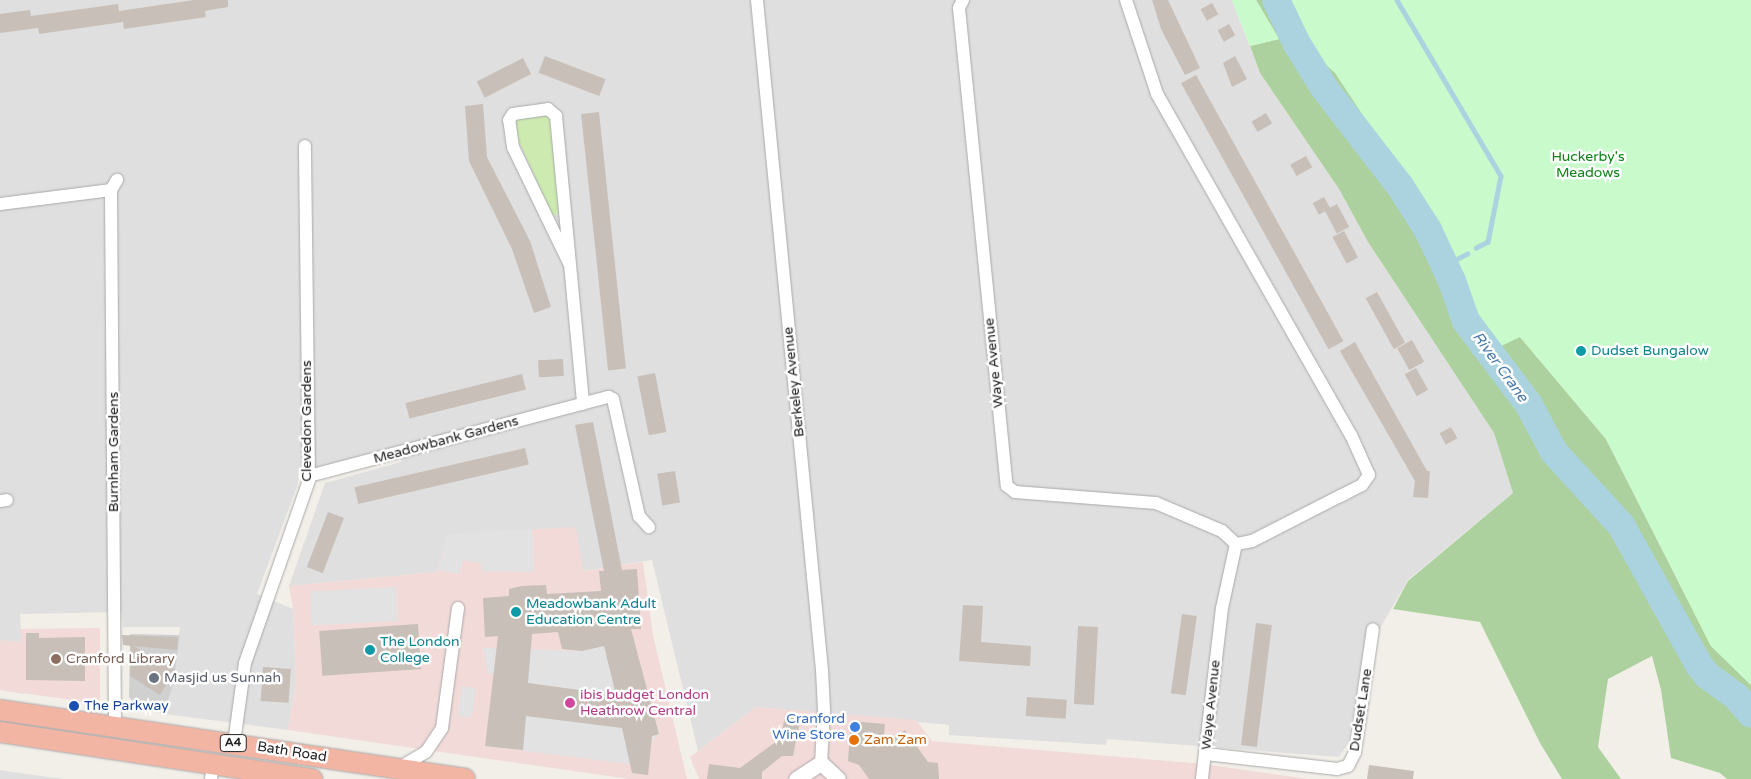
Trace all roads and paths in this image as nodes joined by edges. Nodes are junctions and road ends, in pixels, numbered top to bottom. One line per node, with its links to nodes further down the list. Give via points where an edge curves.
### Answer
1 (757, 0): 19 (street, Berkeley Avenue, via 822,670)
2 (963, 0): 10 (street, Waye Avenue, via 959,8 1007,486 1015,492 1156,503 1222,531)
3 (1126, 0): 10 (street, via 1157,94 1367,466 1369,476 1362,485 1252,540)
4 (305, 146): 8 (street, Clevedon Gardens)
5 (0, 204): 14 (street, Burnham Gardens, via 114,185)
6 (569, 263): 6 (street, via 556,116 548,109 513,114 509,120 513,147); 7 (street)
7 (583, 404): 8 (street, Meadowbank Gardens); 9 (street, Meadowbank Gardens, via 609,397 613,399 639,516)
8 (308, 476): 17 (street, Clevedon Gardens, via 245,663)
9 (649, 527)
10 (1236, 544): 18 (street, Waye Avenue, via 1222,608)
11 (458, 608): 16 (street, via 445,717)
12 (1373, 629): 18 (street, Dudset Lane, via 1355,752 1348,766 1337,769)
13 (0, 710): 14 (highway, Bath Road / A4)
14 (115, 727): 17 (highway, Bath Road / A4)
15 (0, 732): 21 (highway, Bath Road / A4)
16 (435, 740): 20 (street, via 418,759); 22 (street)
17 (234, 744): 20 (highway, Bath Road / A4)
18 (1206, 754): 27 (street, Waye Avenue)
19 (821, 763): 25 (street); 26 (street)
20 (396, 768): 22 (highway, Bath Road / A4)
21 (212, 771): 23 (highway, Bath Road / A4)
22 (431, 774): 24 (highway, Bath Road / A4)
23 (312, 779)
24 (466, 779)
25 (796, 779)
26 (838, 779)
27 (1202, 779)

